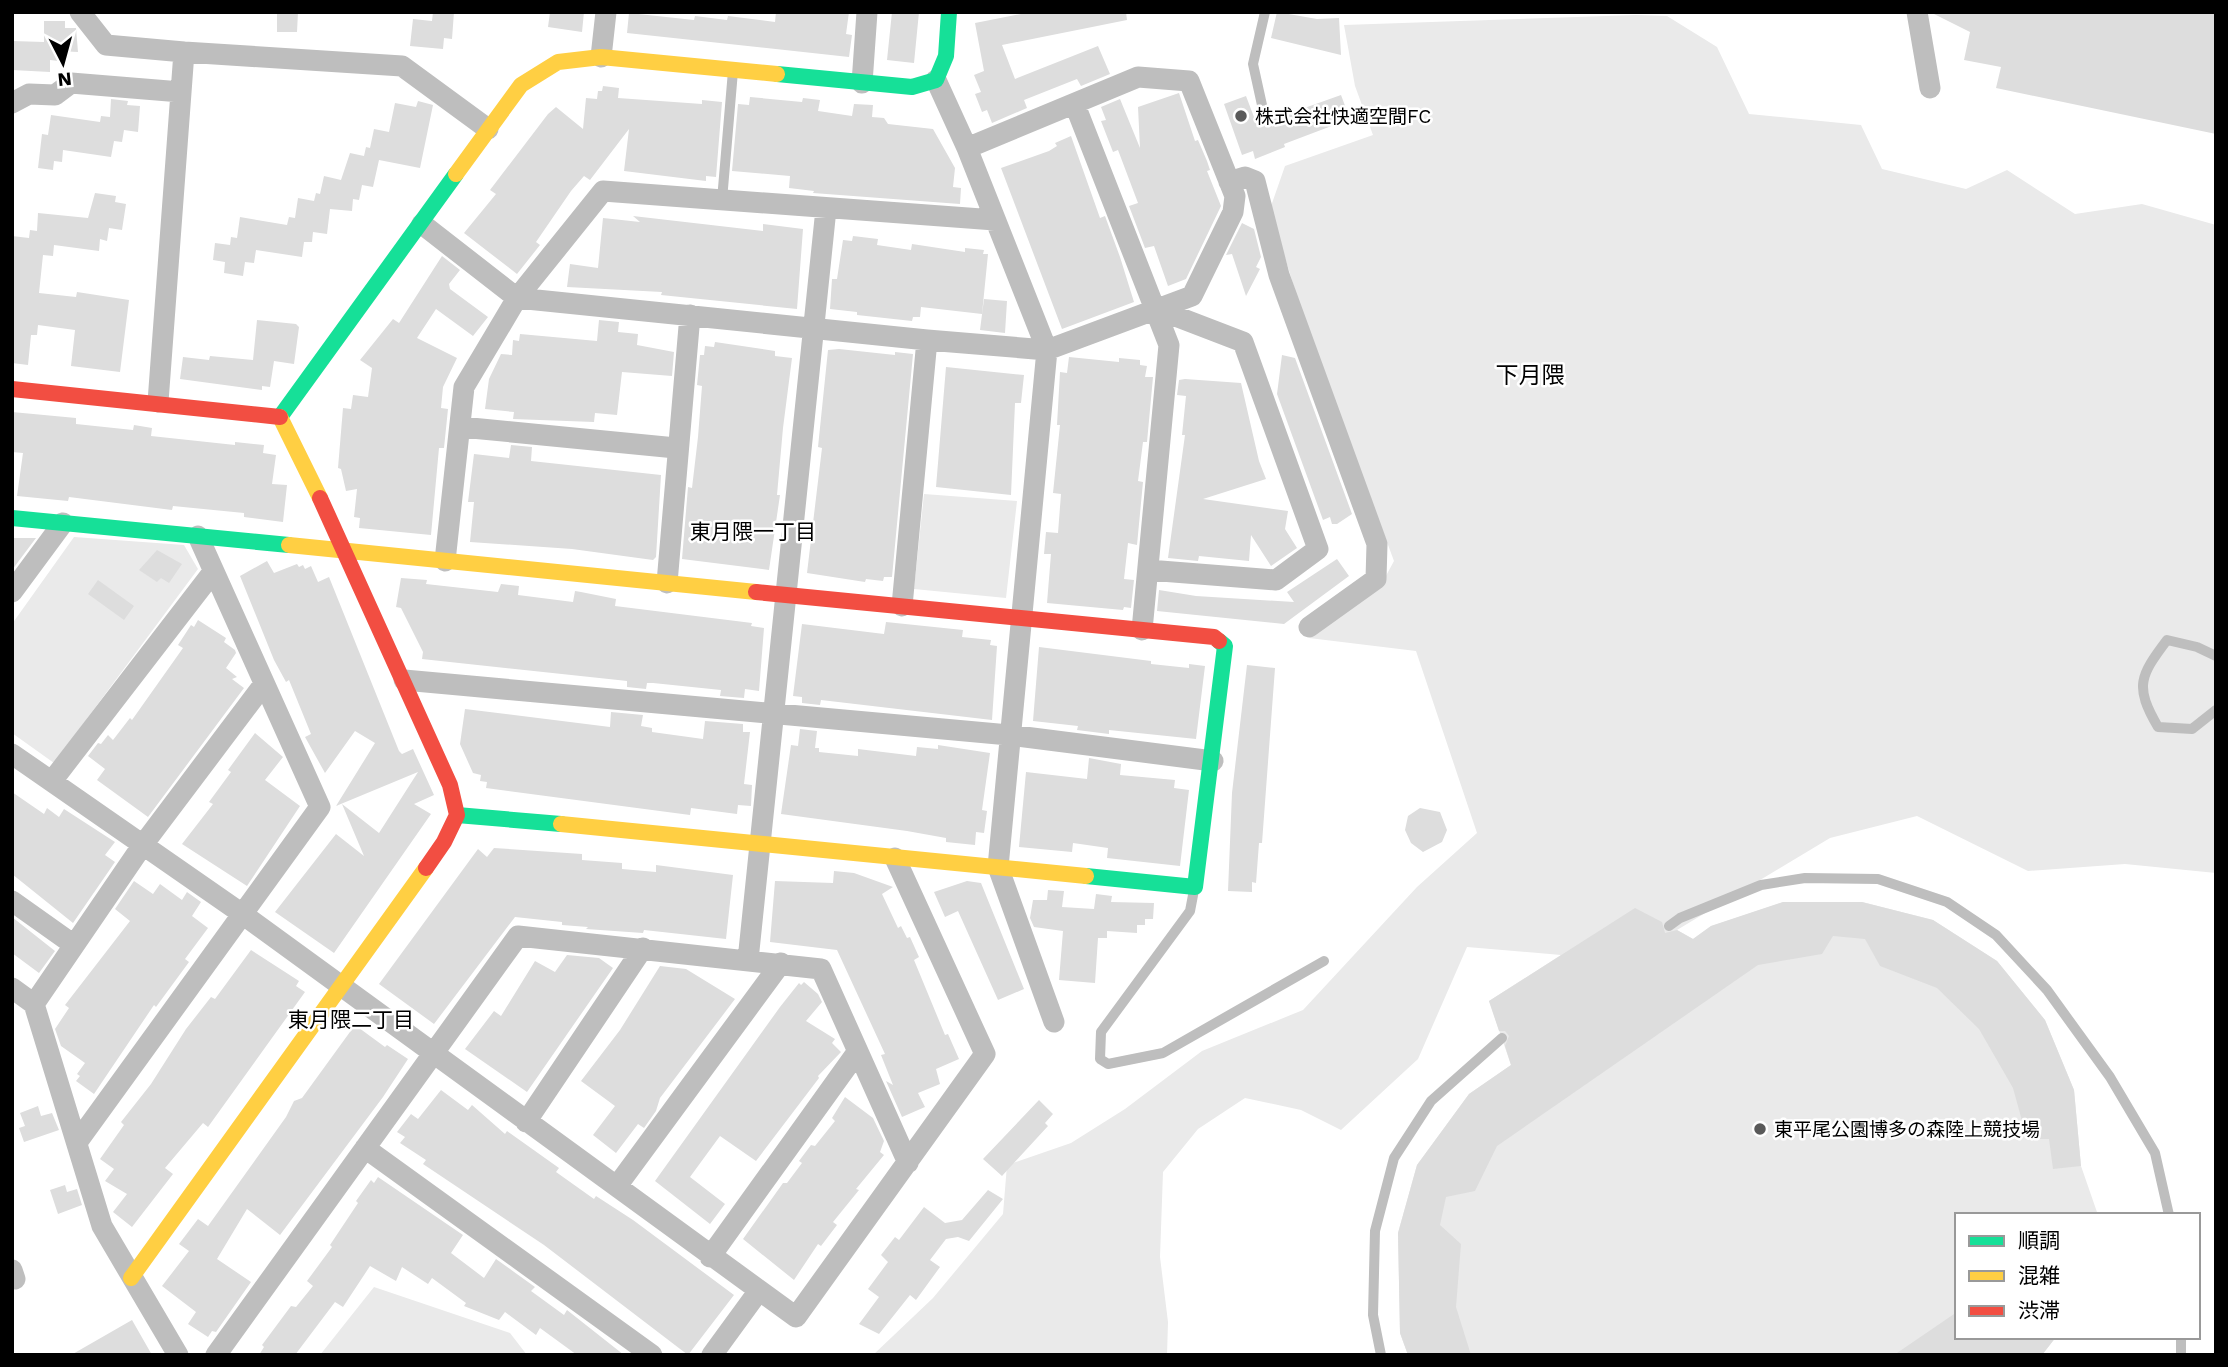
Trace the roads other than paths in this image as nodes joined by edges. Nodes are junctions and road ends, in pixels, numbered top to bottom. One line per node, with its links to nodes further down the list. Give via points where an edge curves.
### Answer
1 (80, 12): 7 (street, via 106,45)
2 (606, 12): 8 (street)
3 (867, 12): 11 (street)
4 (949, 12): 10 (street, via 946,56)
5 (1265, 12): 16 (lane, via 1253,64)
6 (1917, 12): 12 (street)
7 (184, 51): 13 (street); 17 (street, via 402,66)
8 (601, 57): 9 (street); 17 (street, via 550,63 521,85)
9 (733, 71): 11 (street); 20 (lane)
10 (936, 80): 11 (street, via 912,87); 18 (street)
11 (862, 83)
12 (1930, 88)
13 (181, 92): 14 (street, via 71,83 55,94 29,94); 31 (street)
14 (12, 103)
15 (1075, 104): 18 (street); 19 (street, via 1138,77 1189,81); 25 (street)
16 (1262, 105)
17 (488, 129): 23 (street)
18 (967, 148): 22 (street)
19 (1229, 182): 25 (street, via 1235,196 1233,212 1192,296); 47 (street, via 1245,177 1255,181 1279,275 1377,544 1377,579)
20 (722, 200): 21 (street); 24 (street, via 603,191)
21 (826, 209): 22 (street); 27 (street)
22 (995, 220): 29 (street)
23 (422, 224): 24 (street); 32 (street)
24 (517, 298): 26 (street); 33 (street, via 464,387)
25 (1157, 309): 29 (street); 40 (street, via 1169,345); 40 (street, via 1243,342 1318,549 1276,580)
26 (690, 315): 27 (street); 34 (street)
27 (813, 329): 28 (street); 44 (street)
28 (927, 340): 29 (street); 45 (street)
29 (1047, 350): 46 (street)
30 (12, 389): 31 (street)
31 (158, 402): 32 (street)
32 (280, 417): 38 (street)
33 (461, 427): 34 (street); 39 (street)
34 (676, 448): 42 (street)
35 (12, 518): 36 (street)
36 (63, 523): 37 (street); 43 (street)
37 (198, 536): 38 (street); 41 (street)
38 (347, 551): 39 (street); 50 (street)
39 (445, 561): 42 (street)
40 (1148, 570): 48 (street)
41 (213, 572): 51 (street); 57 (street)
42 (667, 583): 44 (street)
43 (12, 592)
44 (786, 594): 45 (street); 53 (street)
45 (902, 606): 46 (street)
46 (1021, 618): 48 (street); 54 (street)
47 (1309, 627)
48 (1142, 630): 56 (street, via 1214,637 1226,646)
49 (2216, 656): 52 (lane, via 2167,640 2144,670 2144,702 2158,727 2192,729)
50 (404, 680): 53 (street); 58 (street, via 450,785)
51 (264, 684): 60 (street); 65 (street, via 320,807)
52 (2216, 710)
53 (774, 714): 54 (street); 59 (street)
54 (1009, 735): 56 (street); 62 (street)
55 (12, 754): 57 (street)
56 (1213, 761): 63 (street)
57 (51, 781): 60 (street)
58 (457, 815): 59 (street); 72 (street, via 444,842)
59 (761, 841): 61 (street); 69 (street)
60 (142, 846): 65 (street); 67 (street)
61 (895, 858): 62 (street); 82 (street, via 985,1054)
62 (998, 867): 63 (street); 75 (street)
63 (1195, 887): 70 (lane, via 1190,911 1101,1032 1100,1059 1108,1063 1163,1053)
64 (12, 901): 67 (street)
65 (240, 913): 72 (street); 80 (street)
66 (1669, 926): 84 (lane, via 1761,885 1805,878 1878,879 1947,902 1996,934 2047,990 2110,1077 2155,1153)
67 (75, 945): 74 (street)
68 (643, 948): 69 (street); 78 (street, via 518,936); 79 (street)
69 (748, 960): 71 (street)
70 (1324, 961)
71 (781, 963): 77 (street, via 821,969); 83 (street)
72 (340, 986): 78 (street); 86 (street)
73 (12, 988): 74 (street)
74 (34, 1004): 80 (street)
75 (1054, 1023)
76 (1502, 1038): 92 (lane, via 1431,1101 1394,1158 1375,1231 1373,1315)
77 (858, 1051): 82 (street); 85 (street)
78 (432, 1052): 79 (street); 81 (street)
79 (526, 1122): 83 (street)
80 (78, 1141): 86 (street, via 102,1226)
81 (365, 1149): 89 (street); 90 (street)
82 (908, 1163): 87 (street, via 796,1317)
83 (617, 1186): 85 (street)
84 (2169, 1213)
85 (710, 1256): 87 (street)
86 (131, 1278): 88 (street)
87 (758, 1292): 91 (street)
88 (178, 1355)
89 (216, 1355)
90 (652, 1355)
91 (712, 1355)
92 (1381, 1355)

